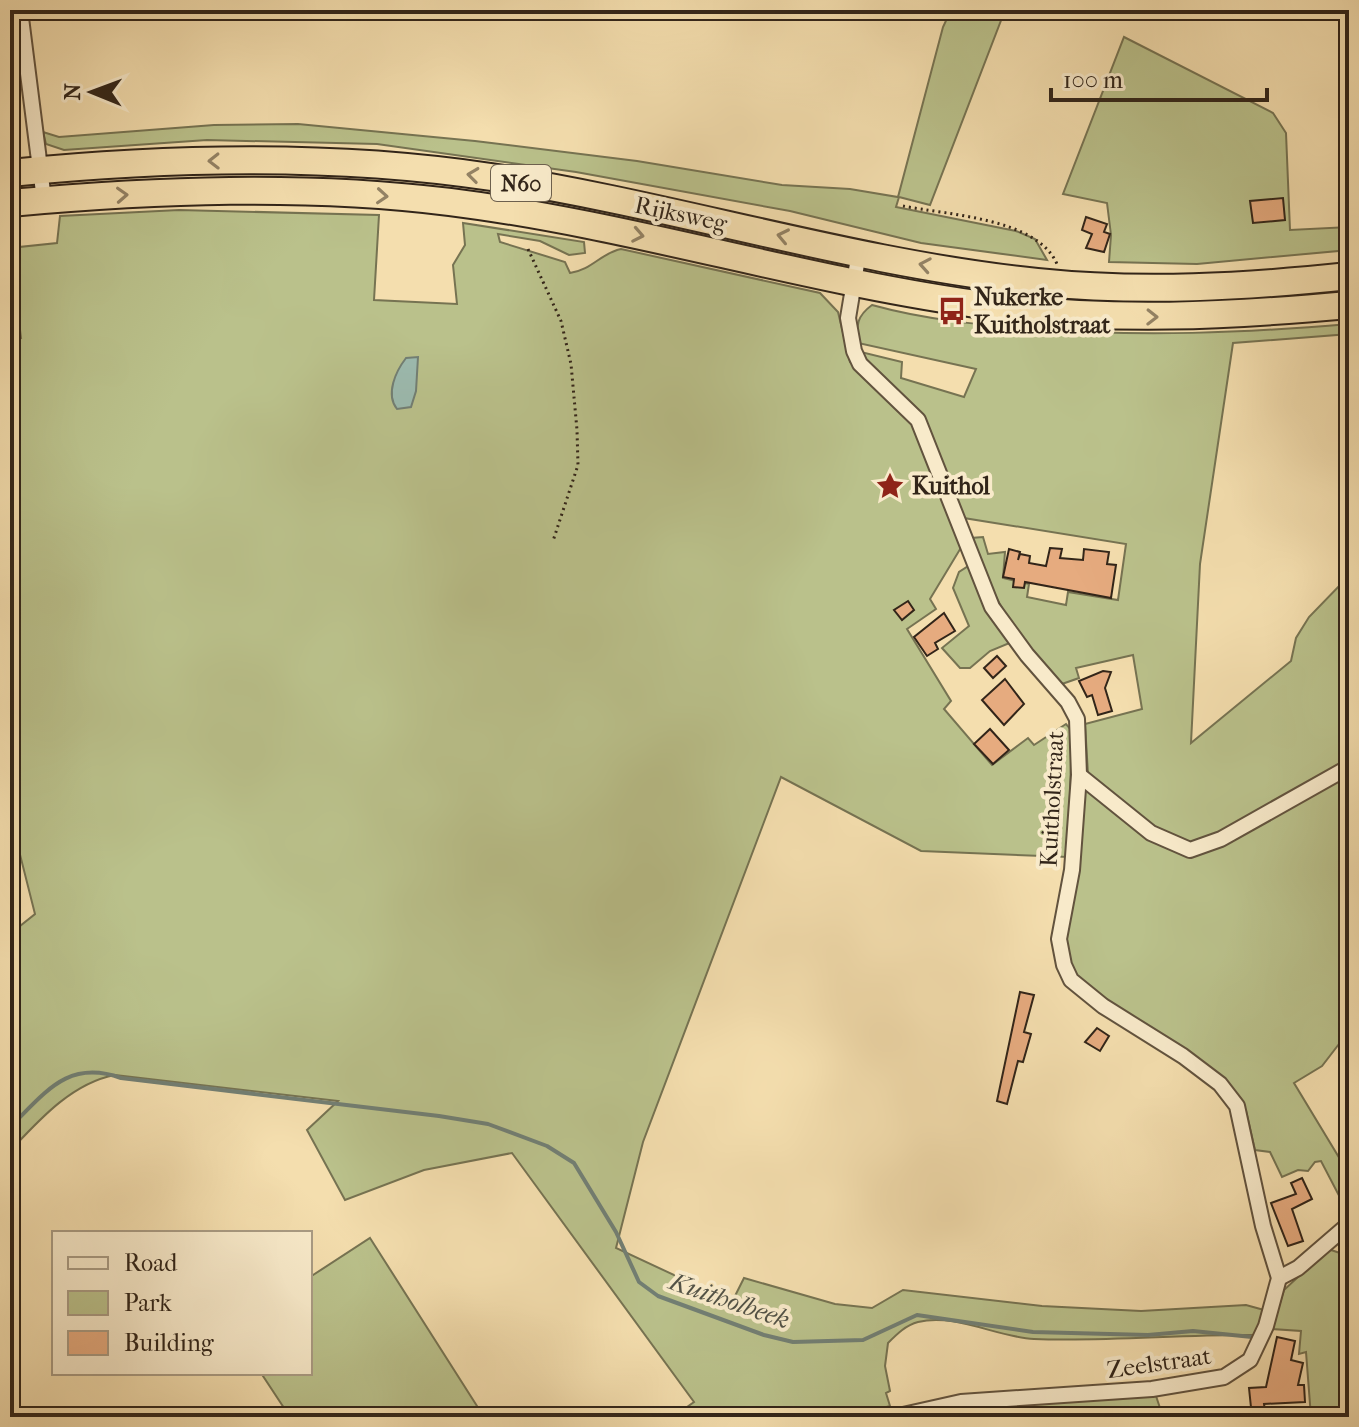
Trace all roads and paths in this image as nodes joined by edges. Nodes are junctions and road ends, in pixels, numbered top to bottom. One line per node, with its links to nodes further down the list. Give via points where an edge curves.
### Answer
1 (20, 10): 2 (street)
2 (41, 170): 3 (highway, Rijksweg / N60); 4 (street); 9 (highway, Rijksweg / N60, one-way to 2, via 561,189 420,169 247,160)
3 (10, 173)
4 (44, 200): 5 (highway, Rijksweg / N60); 11 (highway, Rijksweg / N60, one-way to 11, via 267,190 450,202 641,235)
5 (10, 203)
6 (903, 206): 8 (path, via 1016,228)
7 (528, 249): 13 (path, via 561,321 577,430 578,465)
8 (1050, 250)
9 (859, 252): 10 (highway, Rijksweg / N60, one-way to 9, via 1239,287 1133,288 992,276); 11 (street, Kuitholstraat)
10 (1349, 276)
11 (853, 282): 12 (highway, Rijksweg / N60, one-way to 12, via 990,306 1122,317 1228,316); 15 (street, Kuitholstraat, via 848,318 854,351 860,364 907,406 926,433 992,607 1077,719)
12 (1349, 305)
13 (553, 541)
14 (1349, 767): 15 (street, via 1221,839 1190,850 1151,833)
15 (1079, 775): 17 (street, Kuitholstraat, via 1072,870 1059,939 1064,965 1071,980 1220,1084 1237,1106)
16 (1349, 1224): 17 (street)
17 (1279, 1278): 18 (street, Zeelstraat, via 1257,1347 1243,1367 1224,1377 1152,1389 961,1402)
18 (894, 1417)

